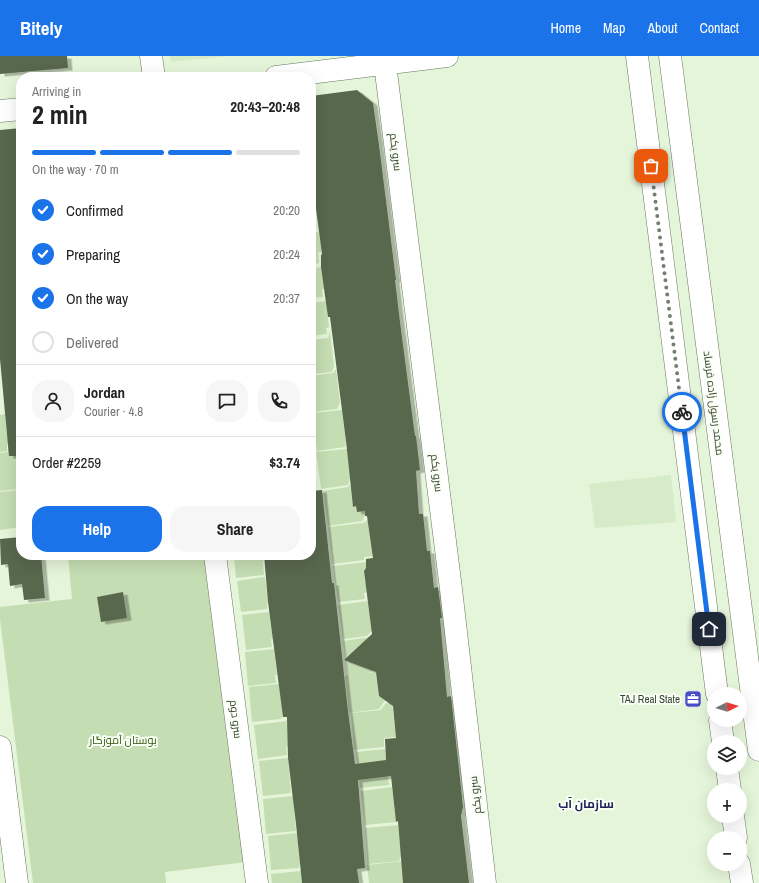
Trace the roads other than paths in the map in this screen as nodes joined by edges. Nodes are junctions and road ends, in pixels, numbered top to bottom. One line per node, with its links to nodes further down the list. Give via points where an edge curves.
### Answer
1 (151, 56): 6 (street)
2 (447, 56): 5 (street)
3 (637, 56): 11 (street)
4 (670, 56): 10 (street, محمد رسول زاده فرساد)
5 (385, 64): 7 (street); 20 (street, سرو یکم)
6 (153, 72)
7 (316, 72)
8 (16, 109): 9 (street)
9 (0, 111)
10 (712, 382): 11 (street); 13 (street, محمد رسول زاده فرساد)
11 (678, 387): 14 (street)
12 (216, 560): 19 (street, سرو دوم)
13 (754, 669): 14 (street); 16 (street, محمد رسول زاده فرساد)
14 (716, 684)
15 (0, 747): 18 (street)
16 (759, 750)
17 (740, 871): 21 (street)
18 (17, 883)
19 (257, 883)
20 (485, 883)
21 (742, 883)

